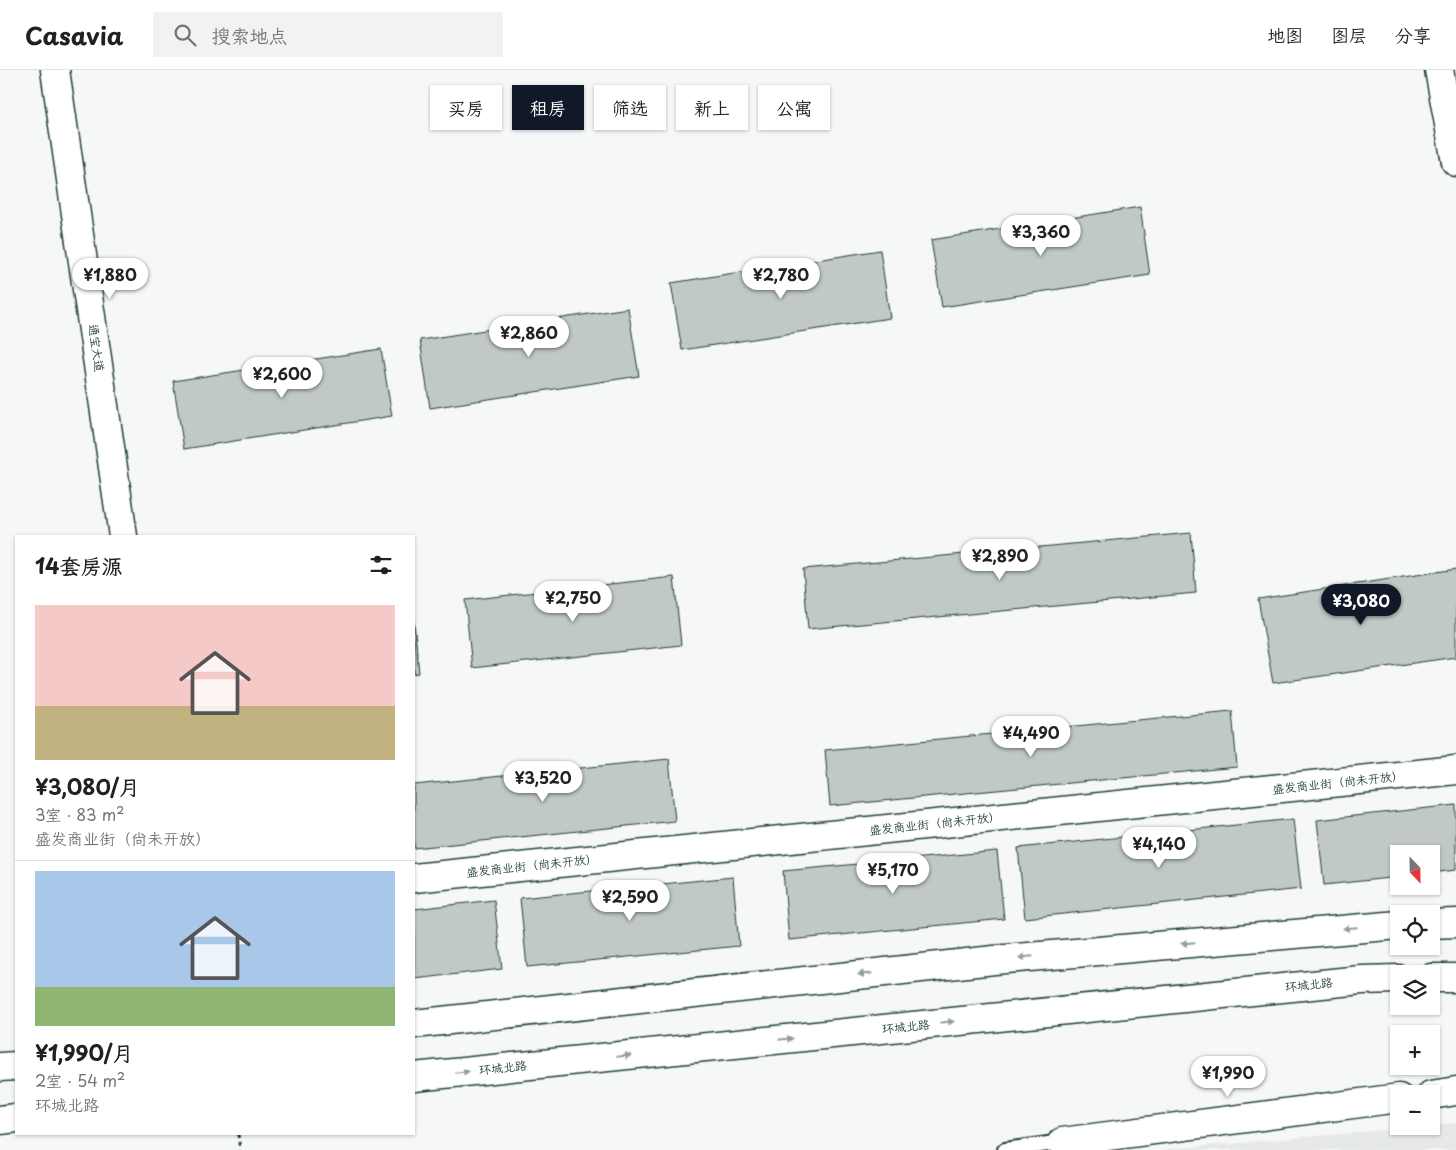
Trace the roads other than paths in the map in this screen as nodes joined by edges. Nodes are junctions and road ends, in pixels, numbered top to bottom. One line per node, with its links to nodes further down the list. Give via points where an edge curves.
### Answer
1 (55, 70): 4 (main road, 通宝大道)
2 (1439, 70): 3 (main road)
3 (1456, 162)
4 (123, 535)
5 (1456, 770): 6 (main road, 盛发商业街（尚未开放）)
6 (415, 878)
7 (1456, 923): 8 (main road)
8 (1440, 924)
9 (1390, 927): 13 (main road, one-way to 13, via 994,960)
10 (1440, 978): 11 (main road)
11 (1456, 978)
12 (1390, 979): 16 (main road, 环城北路, one-way to 12)
13 (415, 1024)
14 (15, 1066): 15 (main road)
15 (0, 1067)
16 (415, 1077)
17 (1456, 1090): 18 (main road)
18 (1440, 1093)
19 (1390, 1099): 22 (main road)
20 (15, 1118): 21 (main road)
21 (0, 1120)
22 (1062, 1142): 23 (lane)
23 (1005, 1150)

